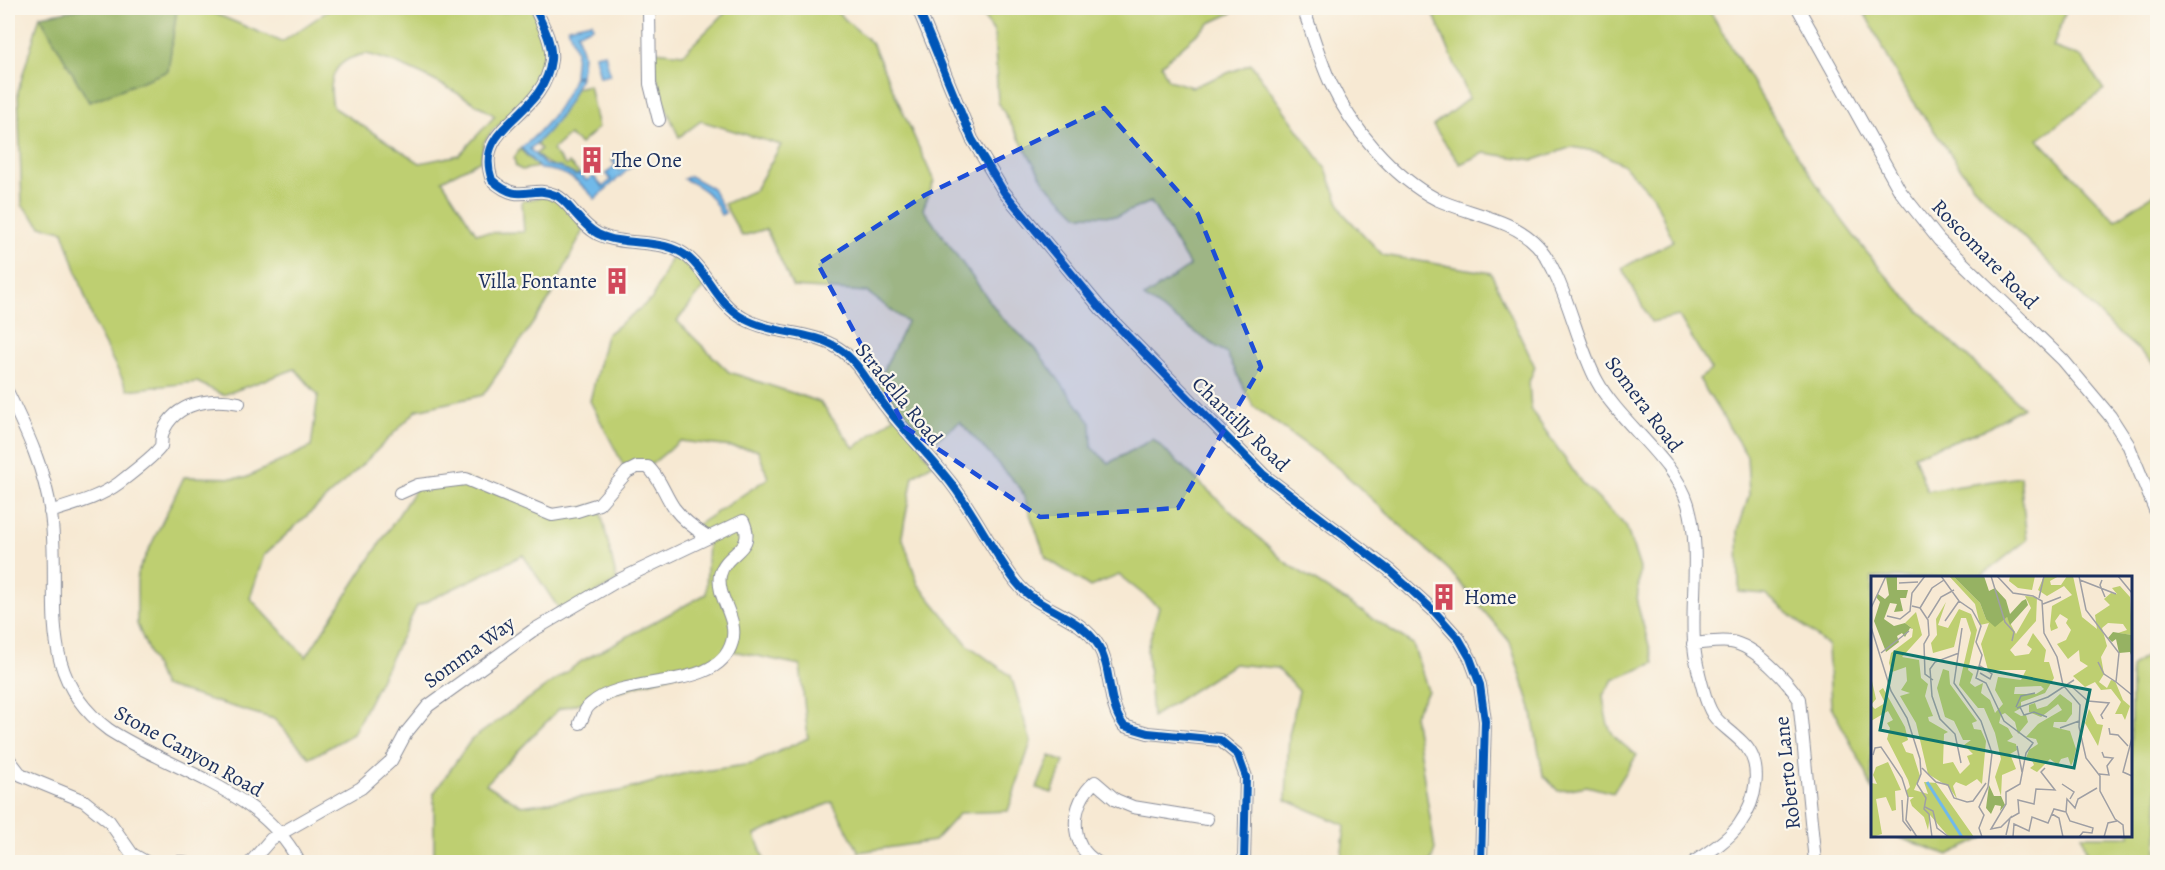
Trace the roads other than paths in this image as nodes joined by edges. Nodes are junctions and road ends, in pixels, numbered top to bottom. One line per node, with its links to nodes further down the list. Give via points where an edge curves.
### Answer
1 (535, 8): 24 (street, Stradella Road, via 552,58 542,87 530,104 490,145 487,156 492,180 521,195 555,194 585,226 618,242 675,249 688,257 717,295 742,318 826,341 849,356 951,484 1025,592 1091,635 1105,661 1114,709 1124,726 1148,733 1220,740 1238,754 1246,777)
2 (650, 8): 6 (street, via 650,84)
3 (918, 8): 25 (street, Chantilly Road, via 972,139 993,174 1101,309 1264,475 1389,570 1459,639 1480,685 1485,721)
4 (1303, 8): 13 (street, Somera Road, via 1330,82 1375,148 1405,177 1435,198 1517,230 1536,244 1551,263 1598,383 1676,479 1687,501 1695,556)
5 (1798, 8): 11 (street, Roscomare Road, via 1900,191 1939,240 2063,360 2110,416 2128,444)
6 (659, 120)
7 (8, 393): 10 (street, Stone Canyon Road, via 35,451)
8 (239, 403): 10 (street, via 220,399 192,404 163,432 160,447 118,484)
9 (400, 492): 12 (street, via 418,485 466,479 552,515 599,504 627,472 648,467 663,484 674,508)
10 (50, 512): 17 (street, Stone Canyon Road, via 55,638 62,671 74,694 93,718 109,730 256,809)
11 (2157, 517)
12 (708, 537): 14 (street, Somma Way, via 743,520 747,531 746,541 721,573 722,591 734,628 723,660 714,668 693,675 612,692 591,703); 17 (street, Somma Way, via 573,604 532,631 428,706 406,733 391,761 361,788)
13 (1694, 644): 26 (street, Somera Road, via 1710,713 1743,742 1755,759 1756,776 1749,805 1738,826); 27 (street, Roberto Lane, via 1732,642 1755,654 1787,681 1799,699)
14 (582, 721)
15 (8, 758): 18 (street, via 21,775 84,801 109,821 132,854)
16 (1207, 819): 23 (street, via 1133,807 1116,800 1095,782 1086,789 1075,829 1083,852)
17 (280, 834): 21 (street, Somma Way); 22 (street, Stone Canyon Road)
18 (146, 862)
19 (162, 862): 20 (street)
20 (184, 862)
21 (251, 862)
22 (299, 862)
23 (1097, 862)
24 (1244, 862)
25 (1481, 862)
26 (1694, 862)
27 (1815, 862)

